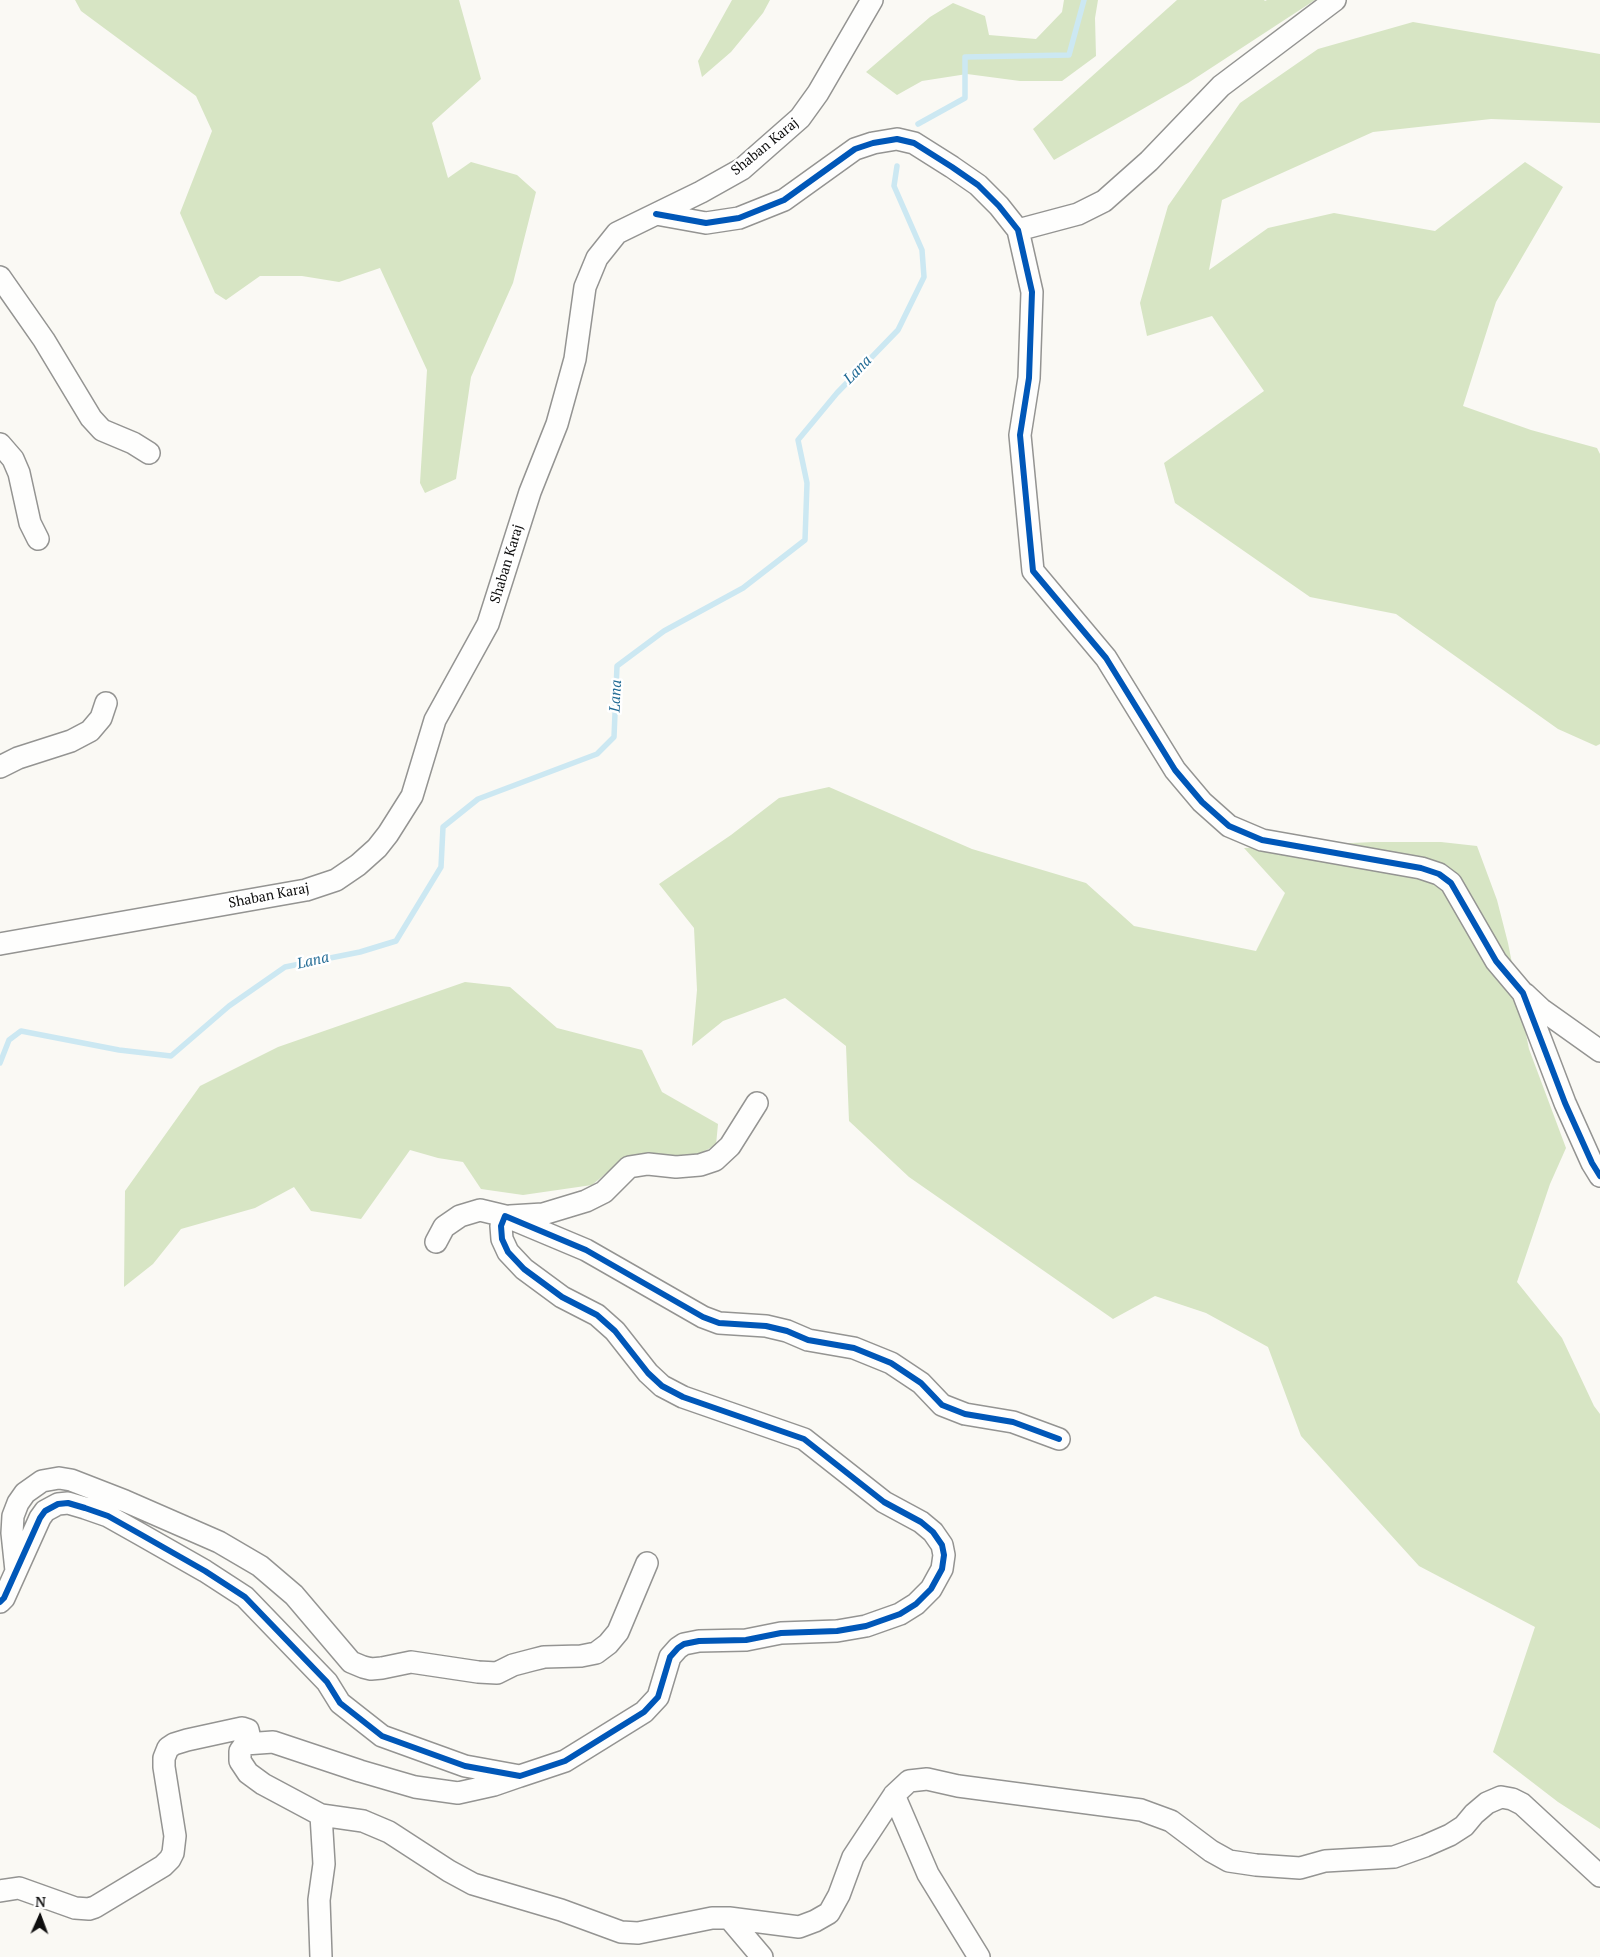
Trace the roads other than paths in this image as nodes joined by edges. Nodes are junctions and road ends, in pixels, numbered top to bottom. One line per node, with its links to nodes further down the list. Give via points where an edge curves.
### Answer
1 (872, 0): 3 (street, Shaban Karaj, via 800,118 742,169)
2 (1335, 0): 4 (street, via 1221,86 1104,201 1078,214)
3 (656, 214): 4 (street, via 706,223 739,218 784,200 856,149 897,139 914,143 978,185); 11 (street, Shaban Karaj, via 617,233 597,258 585,287 575,359 559,414 488,624 435,720 412,796 377,848 336,880 306,890)
4 (1018, 230): 12 (street, via 1032,292 1029,378 1020,434 1033,571 1106,658 1174,770 1229,826 1262,840 1439,874 1451,882 1496,961)
5 (0, 277): 7 (street, via 44,340 91,418 102,430)
6 (0, 444): 8 (street, via 13,459 19,473 30,523)
7 (149, 453)
8 (38, 539)
9 (106, 702): 10 (street, via 90,731)
10 (0, 767)
11 (0, 944)
12 (1524, 993): 13 (street); 15 (street, via 1565,1102)
13 (1600, 1051)
14 (757, 1102): 16 (street, via 730,1146 715,1160 676,1167 648,1164 629,1167 604,1192 586,1201 543,1214)
15 (1600, 1176)
16 (505, 1216): 17 (street, via 480,1210 460,1216 444,1227); 18 (street, via 586,1250 703,1317 719,1323 766,1326 808,1340 854,1348 892,1363 921,1383 942,1405 964,1414 1013,1422); 23 (street, via 501,1226 502,1239 508,1252 524,1269 562,1298 597,1315 662,1386 692,1401 804,1439 884,1502 921,1522 933,1532 942,1545 944,1555 937,1580 916,1604 900,1614 866,1626 684,1644 670,1657 658,1697 644,1712 565,1761)
17 (436, 1242)
18 (1059, 1439)
19 (647, 1563): 20 (street, via 618,1632 596,1653 544,1657 497,1673 411,1662 370,1669 351,1662 294,1595 260,1566 220,1542 71,1480 42,1480 18,1503 12,1533)
20 (16, 1571): 21 (street); 23 (street, via 45,1511 68,1503 108,1516 244,1597 327,1682 340,1703 382,1736 465,1766)
21 (0, 1602)
22 (251, 1743): 23 (street, via 272,1742 360,1771 415,1786 458,1793); 25 (street, via 245,1744 240,1751 240,1761 248,1772 263,1784); 27 (street, via 248,1730 242,1728 187,1740 168,1748 164,1767 175,1836 173,1853 163,1866 95,1908 75,1908 19,1888)
23 (520, 1776)
24 (894, 1795): 26 (street, via 909,1781 927,1779 1141,1810 1171,1820 1229,1861 1300,1868 1325,1861 1394,1857 1450,1835 1464,1826 1486,1803 1501,1798 1512,1799 1522,1804); 28 (street, via 853,1857 829,1913 799,1927); 31 (street, via 928,1874)
25 (321, 1815): 28 (street, via 363,1821 389,1832 473,1884 621,1932 638,1933 712,1918); 29 (street, via 324,1864 319,1900)
26 (1600, 1876)
27 (0, 1891)
28 (729, 1918): 30 (street)
29 (321, 1957)
30 (762, 1957)
31 (979, 1957)

